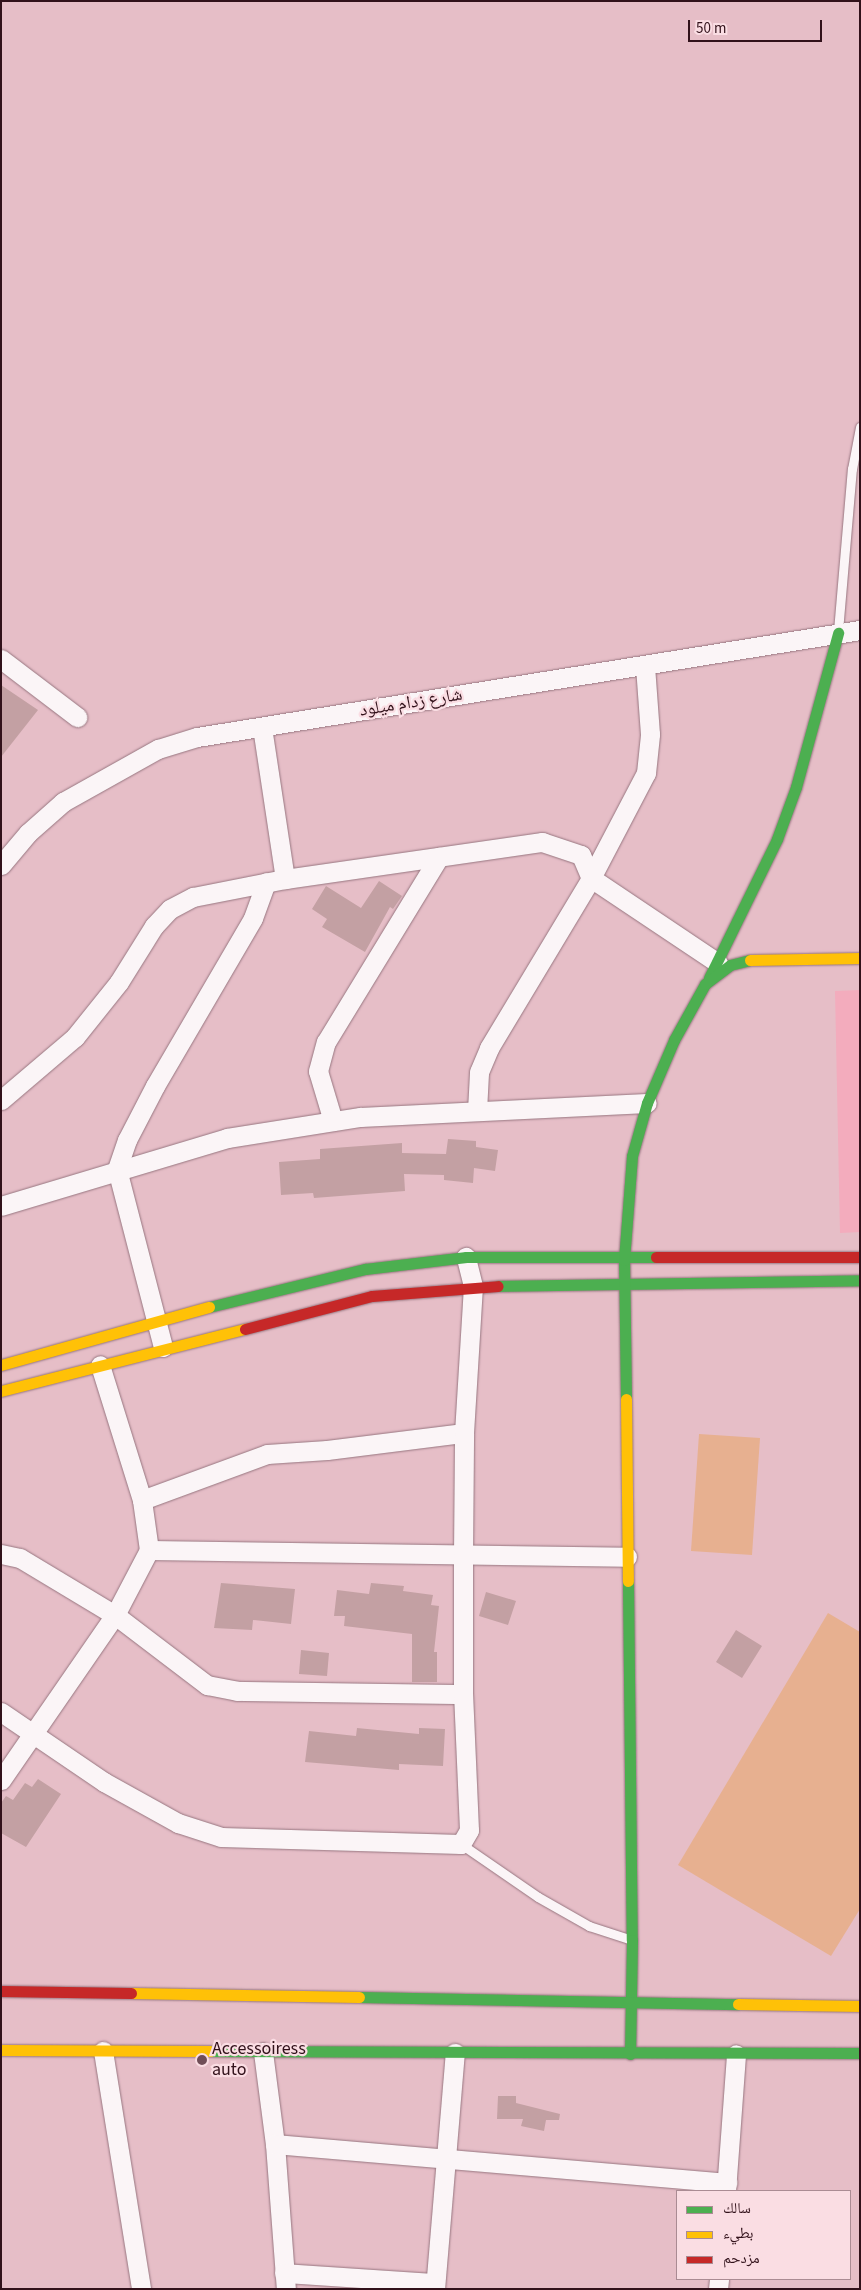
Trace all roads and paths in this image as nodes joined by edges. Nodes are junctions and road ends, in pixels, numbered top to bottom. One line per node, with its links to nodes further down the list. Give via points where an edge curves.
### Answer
1 (860, 427): 3 (lane, via 852,469)
2 (860, 630): 3 (street, شارع زدام ميلود)
3 (838, 633): 5 (street, شارع زدام ميلود); 14 (main road, via 796,787 777,839)
4 (1, 659): 6 (street)
5 (645, 666): 7 (street, شارع زدام ميلود); 11 (street, via 650,734 646,774)
6 (77, 717)
7 (262, 727): 9 (street, شارع زدام ميلود, via 197,737 158,749 113,772 47,814); 10 (street)
8 (439, 857): 10 (street); 11 (street, via 542,842 581,855); 19 (street, via 326,1042 318,1071)
9 (1, 866)
10 (285, 878): 12 (street)
11 (591, 878): 14 (street); 18 (street, via 489,1048 479,1072)
12 (266, 882): 16 (street, via 193,897 170,909 154,926 119,982 74,1037); 20 (street, via 253,918 155,1086)
13 (860, 958): 15 (main road, via 759,958 730,965)
14 (718, 963): 15 (main road)
15 (705, 984): 17 (main road, via 674,1040)
16 (1, 1100)
17 (647, 1103): 18 (street); 24 (main road, via 632,1156)
18 (477, 1111): 19 (street)
19 (332, 1122): 20 (street, via 227,1138)
20 (117, 1169): 21 (street); 28 (street)
21 (1, 1206)
22 (466, 1257): 24 (main road); 27 (street); 28 (main road, via 365,1269)
23 (860, 1257): 24 (main road)
24 (624, 1260): 26 (main road)
25 (860, 1280): 26 (main road)
26 (626, 1283): 27 (main road); 38 (main road)
27 (474, 1286): 29 (main road, via 372,1296); 33 (street)
28 (158, 1319): 29 (street); 30 (main road)
29 (163, 1347): 31 (main road)
30 (1, 1365)
31 (100, 1365): 32 (main road); 34 (street)
32 (1, 1391)
33 (464, 1432): 34 (street, via 327,1450 267,1454); 37 (street)
34 (142, 1500): 35 (street)
35 (149, 1550): 37 (street); 39 (street)
36 (1, 1554): 39 (street, via 20,1558)
37 (463, 1556): 38 (street); 40 (street)
38 (627, 1557): 45 (main road)
39 (116, 1615): 40 (street, via 207,1686 236,1691); 42 (street)
40 (463, 1694): 44 (street, via 469,1830)
41 (1, 1712): 42 (street)
42 (33, 1733): 43 (street); 44 (street, via 104,1782 178,1823 222,1837)
43 (1, 1780)
44 (462, 1844): 45 (lane, via 538,1897 589,1926)
45 (632, 1940): 47 (main road)
46 (1, 1991): 47 (main road)
47 (632, 2000): 48 (main road); 54 (main road)
48 (860, 2006)
49 (1, 2050): 50 (main road)
50 (102, 2051): 51 (main road); 61 (street)
51 (263, 2052): 52 (main road); 56 (street)
52 (456, 2053): 54 (main road); 57 (street)
53 (860, 2053): 55 (main road)
54 (630, 2054): 55 (main road)
55 (736, 2054): 58 (street)
56 (275, 2144): 57 (street); 59 (street)
57 (448, 2158): 58 (street); 60 (street)
58 (726, 2187)
59 (285, 2281): 60 (street)
60 (435, 2286)
61 (141, 2289)

